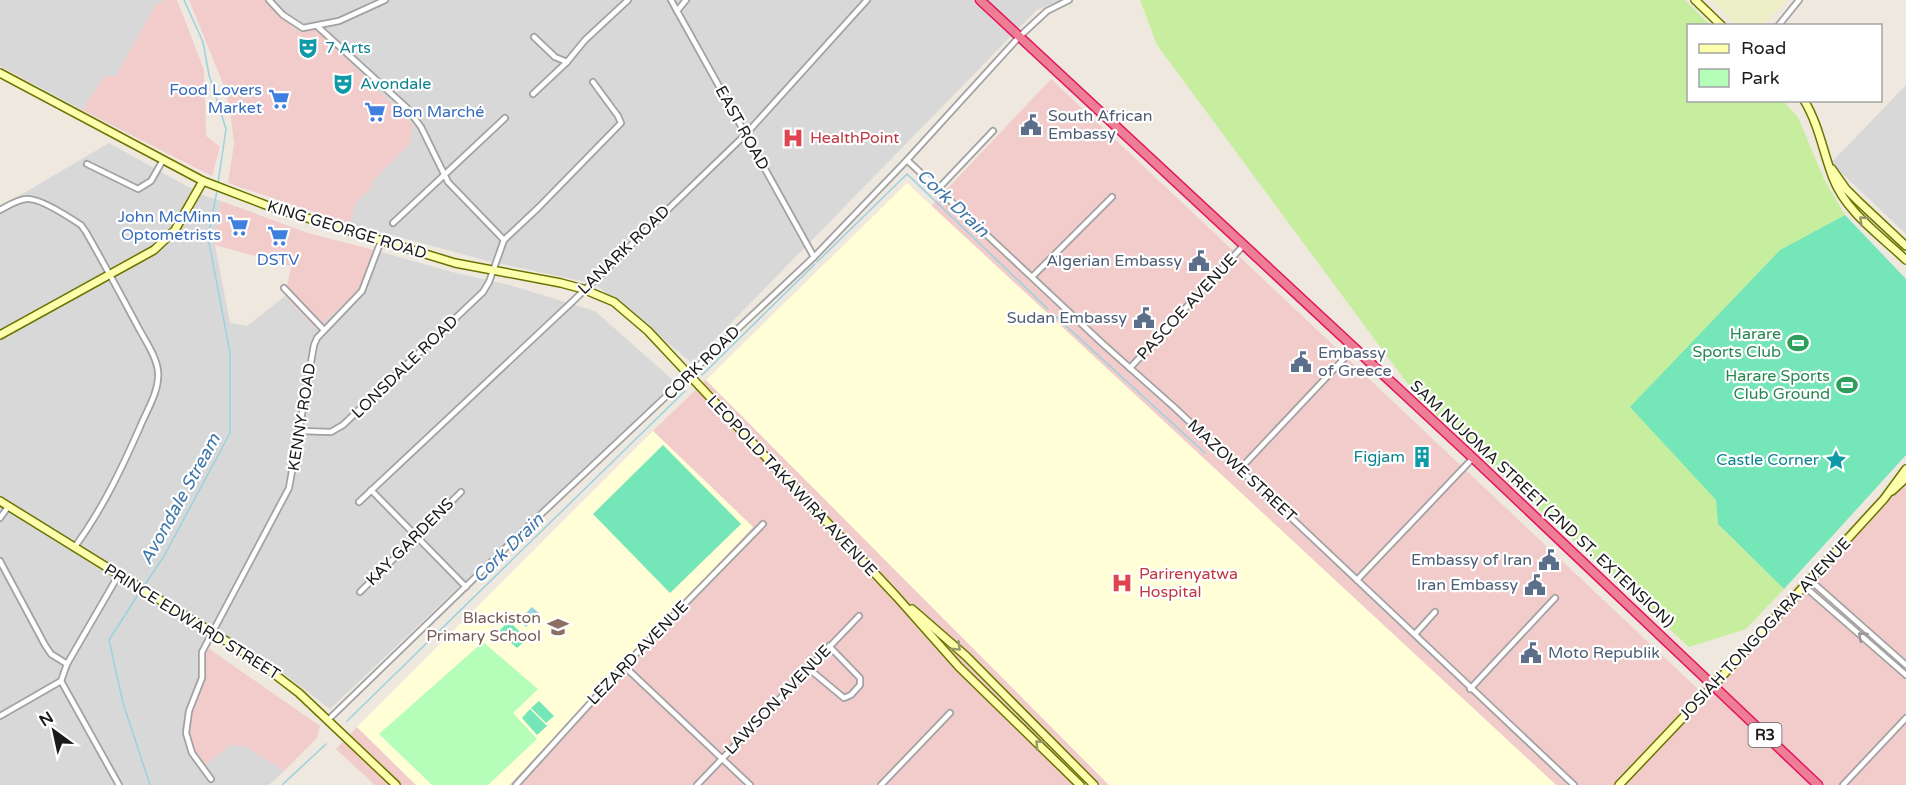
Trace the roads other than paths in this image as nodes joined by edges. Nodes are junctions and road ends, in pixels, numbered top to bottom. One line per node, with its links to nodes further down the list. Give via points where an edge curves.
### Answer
1 (269, 0): 14 (street, via 297,25)
2 (385, 0): 14 (street, via 339,21)
3 (628, 0): 17 (street)
4 (671, 0): 11 (street, EAST ROAD)
5 (687, 0): 11 (street)
6 (867, 0): 24 (street, LANARK ROAD)
7 (980, 0): 16 (highway, SAM NUJOMA STREET (2ND ST. EXTENSION) / R3)
8 (1069, 0): 16 (street, CORK ROAD, via 1047,11)
9 (1695, 0): 12 (main road)
10 (1799, 0): 13 (street)
11 (677, 10): 24 (street, EAST ROAD)
12 (1720, 24)
13 (1780, 24)
14 (317, 26): 29 (street, via 413,114)
15 (534, 37): 17 (street, via 555,57)
16 (1019, 37): 26 (street, CORK ROAD); 37 (highway, SAM NUJOMA STREET (2ND ST. EXTENSION) / R3)
17 (567, 62): 20 (street)
18 (0, 73): 25 (main road, KING GEORGE ROAD)
19 (593, 82): 35 (street, via 621,123)
20 (533, 94)
21 (1805, 102): 28 (main road)
22 (505, 118): 29 (street)
23 (993, 131): 31 (street)
24 (746, 134): 39 (street, EAST ROAD); 45 (street, LANARK ROAD)
25 (163, 160): 27 (street, via 151,181 138,189); 30 (main road, KING GEORGE ROAD)
26 (907, 160): 31 (street, MAZOWE STREET); 39 (street, CORK ROAD)
27 (87, 164)
28 (1829, 165): 38 (main road, via 1846,189); 40 (main road, one-way to 28, via 1848,205)
29 (443, 175): 34 (street); 35 (street)
30 (203, 181): 36 (main road, KING GEORGE ROAD); 42 (main road, via 168,239)
31 (938, 189): 43 (street, MAZOWE STREET)
32 (1112, 197): 43 (street)
33 (0, 210): 42 (street, via 31,198 75,222 86,231)
34 (393, 223)
35 (504, 240): 41 (street, LONSDALE ROAD)
36 (381, 241): 41 (main road, KING GEORGE ROAD); 46 (street, KENNY ROAD, via 362,291)
37 (1244, 246): 48 (highway, SAM NUJOMA STREET (2ND ST. EXTENSION) / R3); 49 (street, PASCOE AVENUE)
38 (1906, 246)
39 (814, 257): 50 (street, CORK ROAD)
40 (1906, 260)
41 (493, 272): 45 (main road, KING GEORGE ROAD); 51 (street, LONSDALE ROAD, via 477,298 343,425 331,432)
42 (110, 274): 47 (main road); 65 (street, via 152,354 157,381 116,479)
43 (1033, 276): 49 (street, MAZOWE STREET)
44 (284, 288): 46 (street)
45 (583, 289): 50 (main road, KING GEORGE ROAD, via 614,302 635,319); 56 (street, LANARK ROAD)
46 (324, 330): 51 (street, KENNY ROAD, via 314,345)
47 (0, 335)
48 (1354, 348): 52 (highway, SAM NUJOMA STREET (2ND ST. EXTENSION) / R3); 53 (street)
49 (1130, 368): 53 (street, MAZOWE STREET)
50 (689, 375): 71 (street, CORK ROAD); 73 (main road, LEOPOLD TAKAWIRA AVENUE)
51 (299, 431): 77 (street, KENNY ROAD, via 289,488)
52 (1473, 458): 68 (street); 86 (highway, SAM NUJOMA STREET (2ND ST. EXTENSION) / R3)
53 (1239, 469): 68 (street, MAZOWE STREET)
54 (1906, 469): 58 (main road, JOSIAH TONGOGARA AVENUE)
55 (1905, 480): 58 (main road)
56 (371, 490): 60 (street, LANARK ROAD); 64 (street)
57 (461, 492): 64 (street, KAY GARDENS)
58 (1884, 499): 69 (main road, JOSIAH TONGOGARA AVENUE)
59 (0, 501): 61 (main road, PRINCE EDWARD STREET)
60 (359, 502)
61 (8, 507): 62 (street); 65 (main road, PRINCE EDWARD STREET)
62 (0, 519)
63 (763, 524): 82 (street, LEZARD AVENUE)
64 (417, 537): 71 (street); 72 (street, KAY GARDENS)
65 (74, 548): 67 (main road, PRINCE EDWARD STREET)
66 (0, 561): 80 (street, via 45,645)
67 (118, 576): 77 (main road, PRINCE EDWARD STREET); 80 (street)
68 (1357, 580): 78 (street, MAZOWE STREET)
69 (1810, 580): 70 (main road, JOSIAH TONGOGARA AVENUE); 81 (street)
70 (1804, 586): 84 (street, one-way to 70); 86 (main road, JOSIAH TONGOGARA AVENUE)
71 (466, 587): 91 (street, CORK ROAD)
72 (360, 592)
73 (896, 596): 100 (main road, LEOPOLD TAKAWIRA AVENUE, one-way to 73, via 959,667); 101 (main road, LEOPOLD TAKAWIRA AVENUE, one-way to 101, via 954,644)
74 (1555, 598): 87 (street)
75 (1435, 612): 78 (street)
76 (859, 616): 79 (street, LAWSON AVENUE)
77 (212, 632): 91 (main road, PRINCE EDWARD STREET, via 270,670); 93 (street, KENNY ROAD, via 202,652 202,678 189,711 186,733 192,753)
78 (1415, 634): 87 (street, MAZOWE STREET)
79 (829, 646): 83 (street, LAWSON AVENUE); 83 (street, via 860,678 860,685 851,695 844,698)
80 (67, 664): 85 (street)
81 (1906, 665)
82 (624, 666): 92 (street); 96 (street, LEZARD AVENUE)
83 (808, 668): 92 (street, LAWSON AVENUE)
84 (1906, 675)
85 (61, 681): 89 (street); 94 (street)
86 (1713, 686): 103 (main road, JOSIAH TONGOGARA AVENUE); 104 (highway, SAM NUJOMA STREET (2ND ST. EXTENSION) / R3)
87 (1470, 689): 102 (street, MAZOWE STREET)
88 (950, 713): 99 (street)
89 (0, 716)
90 (1906, 718): 105 (street)
91 (328, 720): 95 (main road, PRINCE EDWARD STREET)
92 (722, 758): 97 (street, LAWSON AVENUE); 98 (street)
93 (211, 779)
94 (119, 785)
95 (396, 785)
96 (516, 785)
97 (697, 785)
98 (750, 785)
99 (881, 785)
100 (1080, 785)
101 (1094, 785)
102 (1574, 785)
103 (1619, 785)
104 (1818, 785)
105 (1843, 785)

